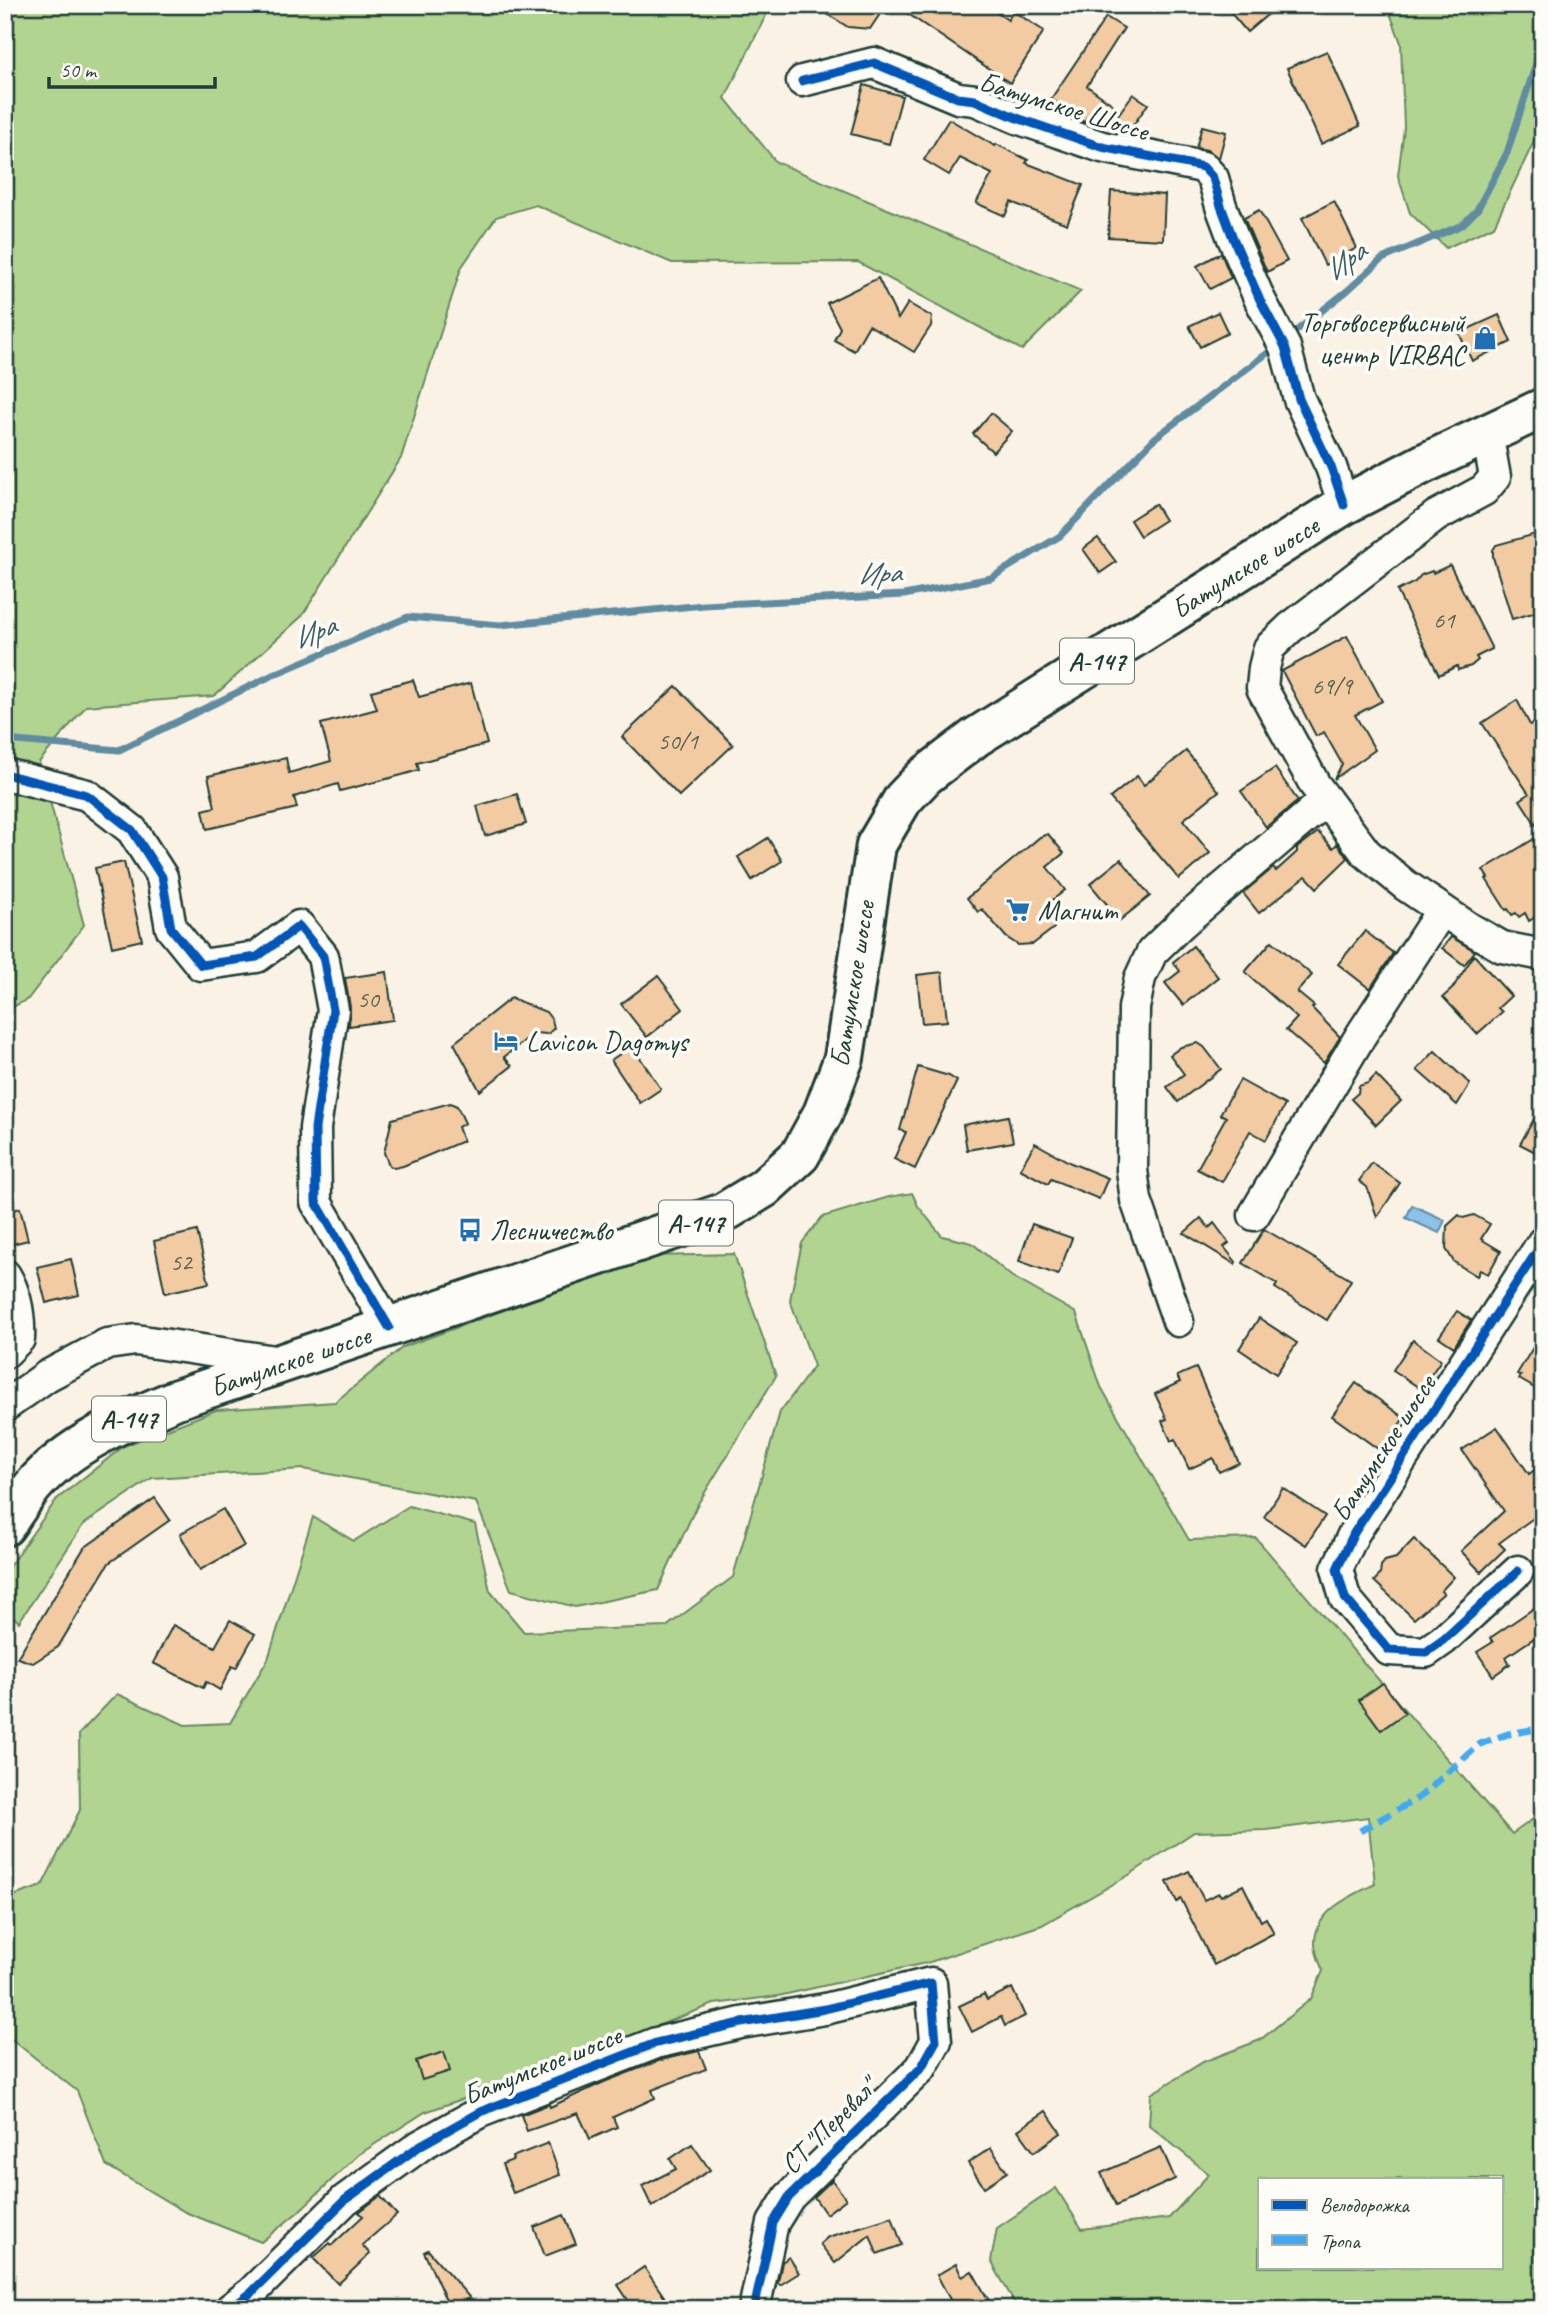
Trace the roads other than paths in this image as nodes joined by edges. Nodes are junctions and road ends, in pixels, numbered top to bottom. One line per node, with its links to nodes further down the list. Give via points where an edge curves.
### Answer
1 (802, 81): 4 (street, Батумское Шоссе, via 874,63 958,98 975,100 1102,147 1203,167 1213,178 1233,238 1285,347 1299,399)
2 (1543, 408): 3 (highway, Батумское шоссе / А-147)
3 (1487, 433): 4 (highway, Батумское шоссе / А-147); 6 (street, via 1494,477 1484,490 1436,516 1311,609 1269,648 1262,688)
4 (1344, 505): 13 (highway, Батумское шоссе / А-147, via 976,737 903,799 876,845 844,1058 823,1113 800,1155 764,1188 723,1213)
5 (5, 774): 13 (street, via 87,794 132,830 162,877 171,928 201,965 257,957 299,926 323,956 333,1010 315,1128 316,1202)
6 (1326, 800): 7 (street, via 1366,853); 12 (street, via 1182,923 1152,952 1140,978 1134,1008 1132,1170 1136,1199)
7 (1442, 910): 8 (street, via 1502,947); 9 (street)
8 (1543, 956)
9 (1254, 1214)
10 (1543, 1242): 18 (street, Батумское шоссе, via 1354,1533 1337,1569 1345,1598 1389,1650 1426,1652)
11 (5, 1275): 14 (street, via 20,1314 19,1339)
12 (1178, 1321)
13 (389, 1327): 15 (highway, Батумское шоссе / А-147)
14 (5, 1353)
15 (285, 1362): 16 (street, via 136,1340 107,1343); 17 (highway, Батумское шоссе / А-147, via 177,1399 93,1438 34,1485)
16 (5, 1406)
17 (5, 1526)
18 (1518, 1571)
19 (931, 1983): 20 (street, Батумское шоссе, via 825,2010 656,2043 480,2112 421,2145 345,2200); 21 (street, СТ "Перевал", via 936,2041 921,2068 789,2196 773,2223)
20 (230, 2309)
21 (754, 2309)

